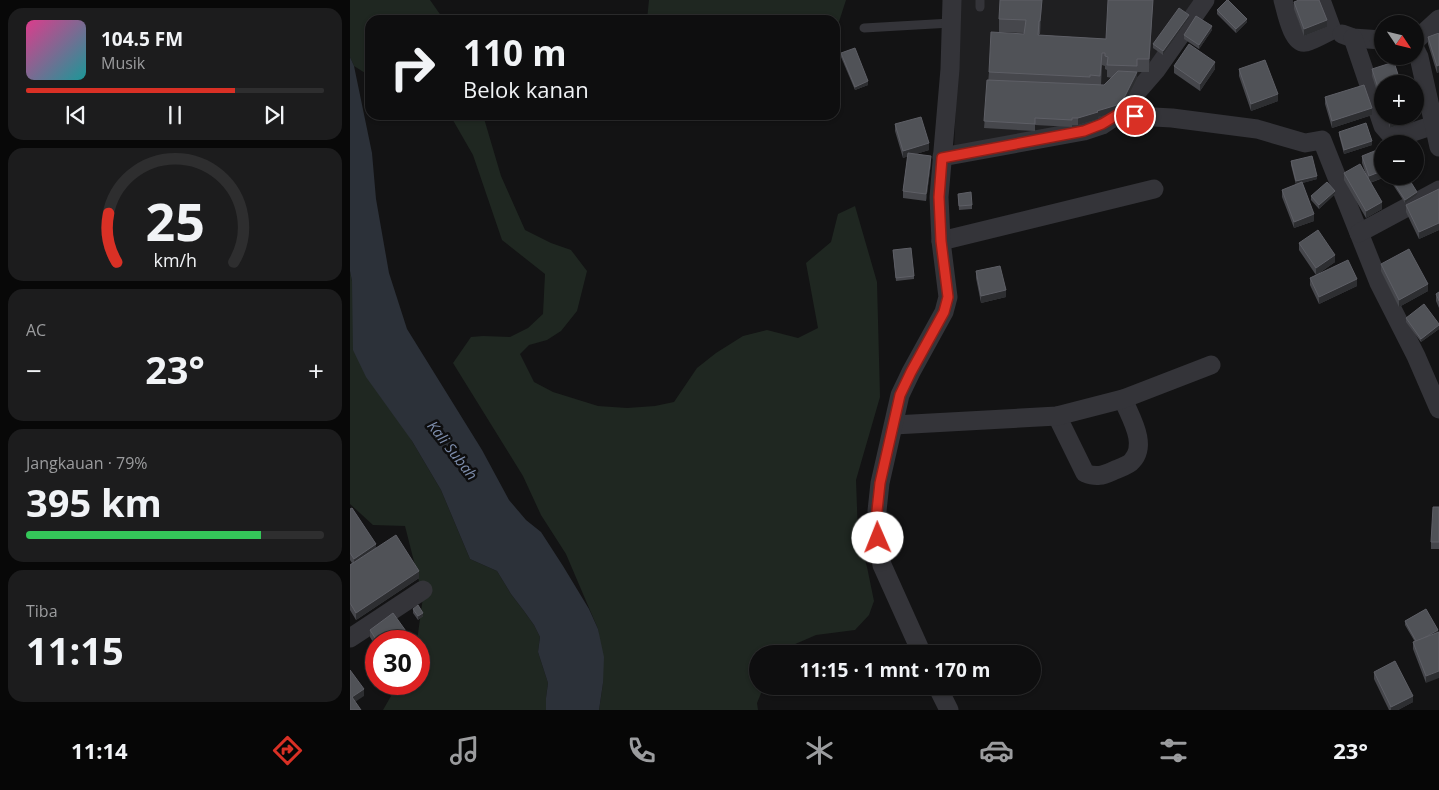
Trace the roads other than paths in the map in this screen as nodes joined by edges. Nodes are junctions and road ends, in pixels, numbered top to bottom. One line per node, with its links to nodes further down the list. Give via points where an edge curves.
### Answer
1 (952, 0): 6 (street)
2 (1204, 0): 13 (street, via 1156,70)
3 (1283, 0): 8 (street, via 1294,36 1300,42 1305,43)
4 (1322, 0): 8 (street)
5 (1439, 19): 9 (street)
6 (951, 24): 7 (lane); 16 (street)
7 (864, 28)
8 (1332, 30): 10 (street)
9 (1424, 33)
10 (1353, 38): 11 (street); 14 (street, via 1386,130 1390,134 1404,135)
11 (1374, 39)
12 (1421, 65): 14 (street)
13 (1117, 115): 16 (street, via 1084,131); 19 (street, via 1257,129 1305,143 1322,140)
14 (1434, 125): 15 (street)
15 (1439, 147)
16 (942, 158): 20 (street, via 939,197)
17 (1154, 189): 20 (street)
18 (1439, 190): 19 (street)
19 (1359, 233): 23 (street)
20 (941, 241): 25 (street, via 948,297 944,312 900,395)
21 (1211, 365): 22 (street)
22 (1123, 399): 24 (street); 24 (street, via 1138,435 1138,451 1132,462 1104,475 1085,473)
23 (1439, 409)
24 (1057, 416): 25 (street)
25 (894, 425): 28 (street, via 880,483 878,538 882,565)
26 (423, 590): 27 (street)
27 (350, 638)
28 (918, 645)
29 (942, 695): 30 (street)
30 (949, 710)

